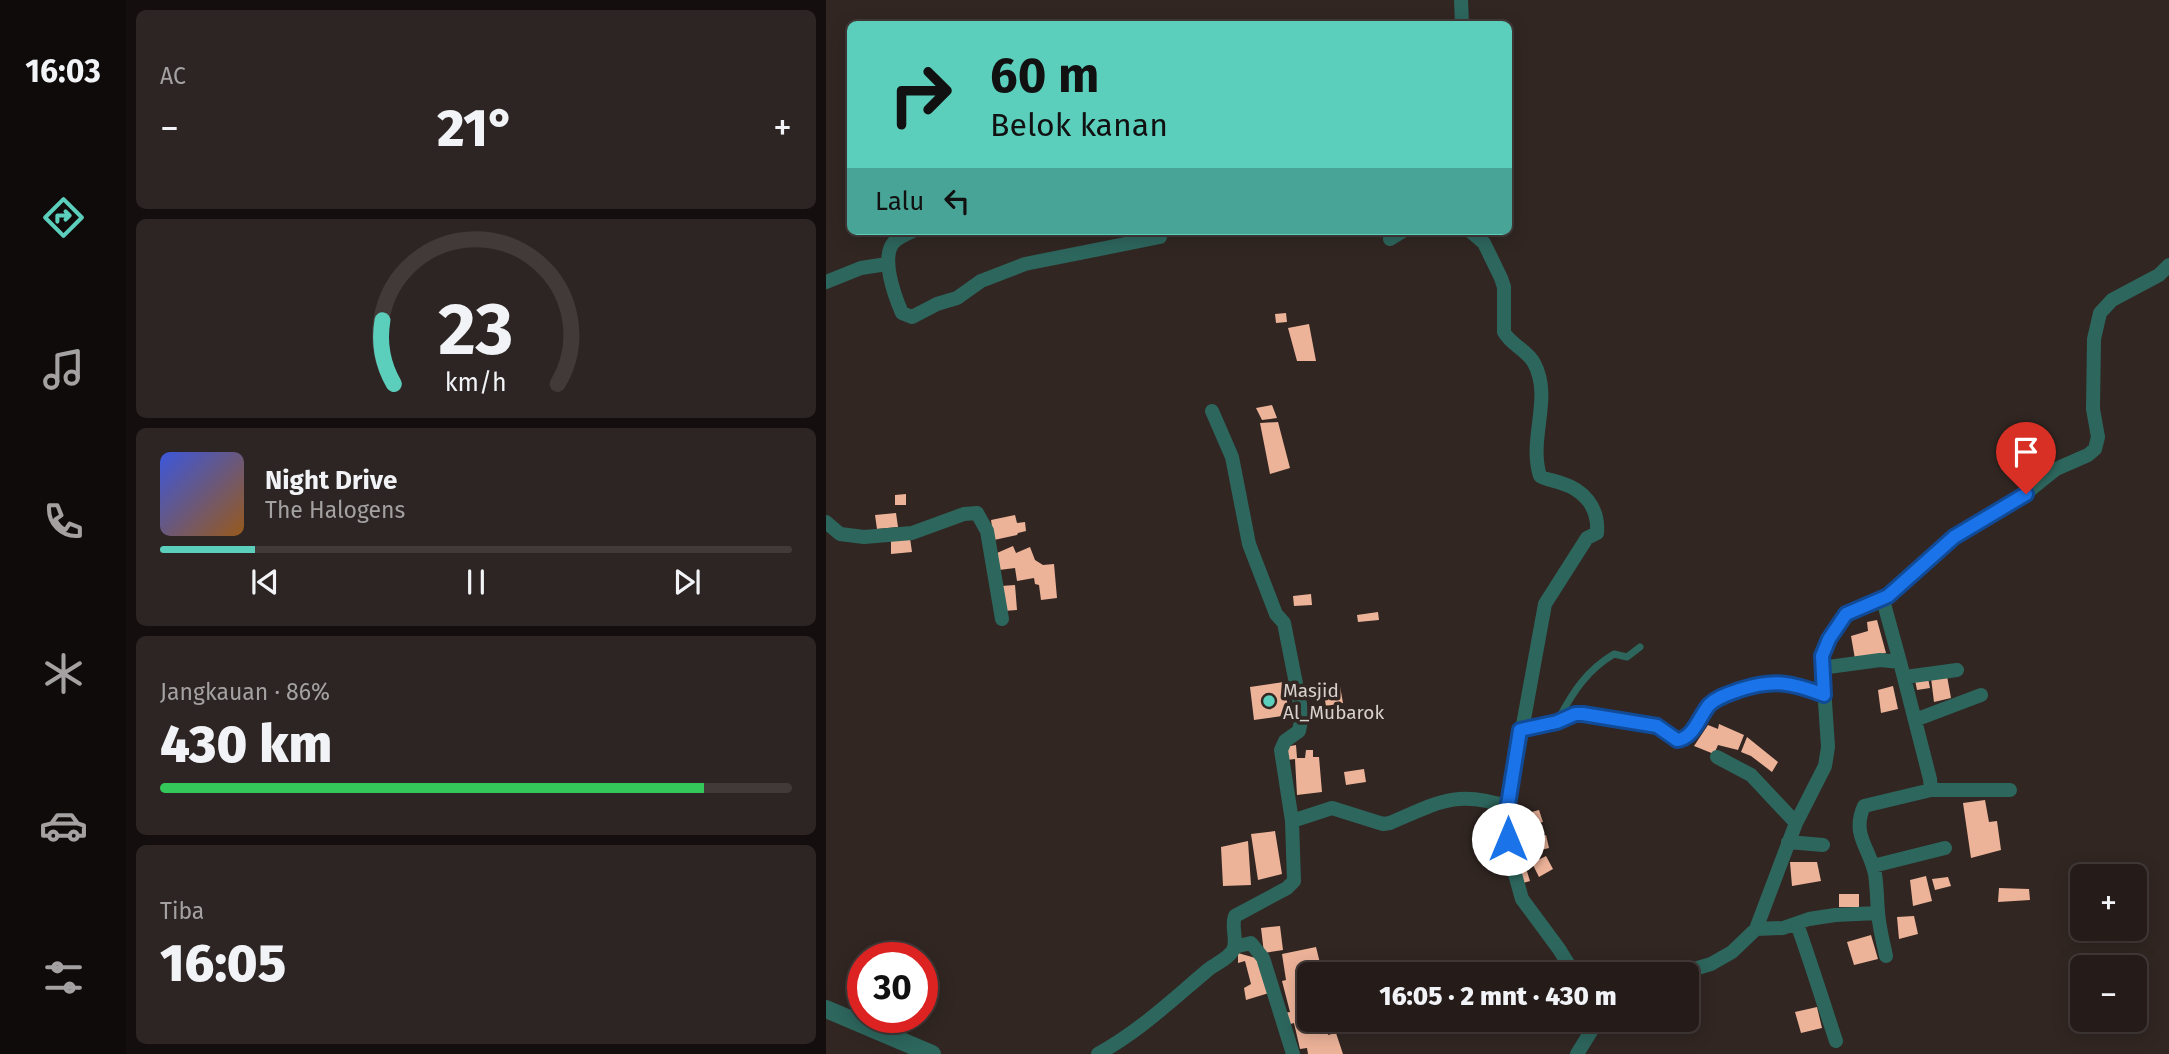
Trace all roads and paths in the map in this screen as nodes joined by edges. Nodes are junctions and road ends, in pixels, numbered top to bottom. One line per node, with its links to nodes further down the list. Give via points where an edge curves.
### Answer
1 (1461, 0): 2 (street)
2 (1462, 21)
3 (906, 235): 8 (street, via 890,248)
4 (1396, 235): 7 (street)
5 (1475, 235): 24 (street, via 1484,243 1504,287 1504,332 1538,372 1542,409 1535,435 1540,476 1578,490 1590,502 1598,526 1545,604)
6 (1160, 237): 8 (street, via 1025,264 912,317 902,313)
7 (1390, 239)
8 (887, 264): 10 (street, via 861,268)
9 (2169, 265): 13 (street, via 2099,313 2094,339 2095,449 2056,469 2026,494 1954,537)
10 (826, 282)
11 (1212, 411): 29 (street, via 1232,457 1249,544 1288,640 1301,721 1299,731 1281,750)
12 (826, 522): 14 (street, via 840,534 864,537 912,533 964,513 978,513 987,531)
13 (1883, 600): 16 (street); 17 (street, via 1841,619 1825,647)
14 (1002, 619)
15 (1640, 647): 23 (lane, via 1627,657 1614,654 1600,664 1574,689)
16 (1900, 662): 17 (street, via 1880,660); 19 (street)
17 (1821, 668): 20 (street)
18 (1957, 670): 19 (street)
19 (1905, 677): 22 (street)
20 (1824, 695): 23 (street, via 1792,684 1752,686 1716,699 1687,737 1677,740 1644,723 1583,714); 30 (street, via 1825,765)
21 (1981, 695): 22 (street)
22 (1915, 720): 26 (street)
23 (1557, 722): 24 (street)
24 (1520, 730): 28 (street)
25 (1717, 757): 30 (street, via 1751,775)
26 (1931, 790): 27 (street); 34 (street, via 1864,806 1861,842)
27 (2010, 790)
28 (1508, 807): 29 (street, via 1466,797 1437,802 1383,824 1332,808); 40 (street, via 1516,883 1522,899)
29 (1292, 821): 38 (street, via 1294,881 1235,916)
30 (1796, 822): 31 (street)
31 (1788, 842): 32 (street); 37 (street)
32 (1822, 845)
33 (1945, 848): 34 (street)
34 (1872, 866): 35 (street)
35 (1878, 913): 36 (street, via 1835,915); 39 (street)
36 (1797, 924): 37 (street); 44 (street)
37 (1756, 929): 41 (street, via 1732,952)
38 (1234, 947): 46 (street, via 1161,1011); 47 (street, via 1251,943 1263,958)
39 (1886, 956)
40 (1567, 962)
41 (1699, 968)
42 (826, 1010): 45 (street)
43 (1590, 1032): 48 (street)
44 (1836, 1041)
45 (932, 1054)
46 (1098, 1054)
47 (1293, 1054)
48 (1577, 1054)

